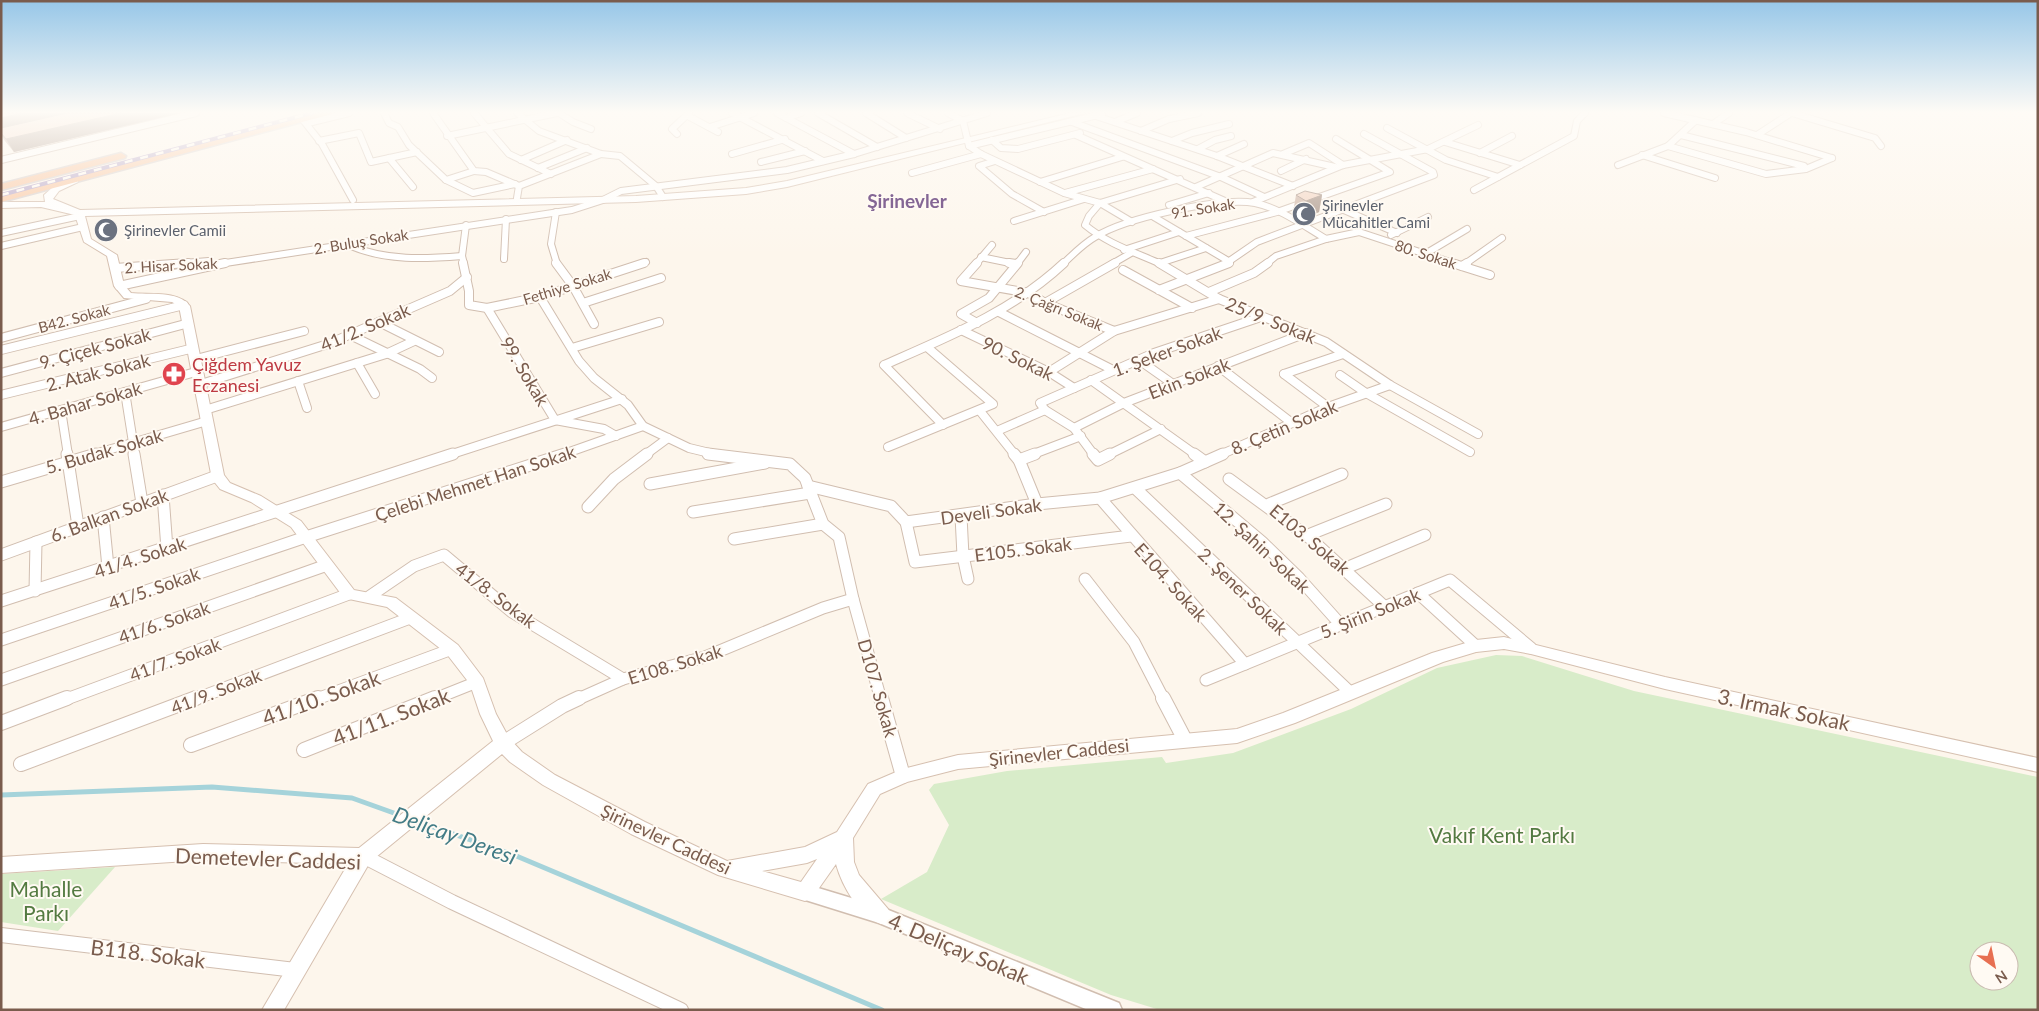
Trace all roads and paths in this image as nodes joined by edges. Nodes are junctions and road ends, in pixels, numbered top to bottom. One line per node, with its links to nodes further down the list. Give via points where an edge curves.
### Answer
1 (106, 160): 57 (highway)
2 (154, 160): 51 (highway)
3 (330, 160): 69 (street)
4 (391, 160): 58 (street)
5 (425, 160): 52 (street)
6 (468, 160): 45 (street)
7 (521, 160): 42 (street)
8 (557, 160): 42 (street)
9 (586, 160): 47 (street)
10 (625, 160): 61 (street)
11 (767, 160): 36 (street)
12 (827, 160): 34 (street, 2. Buluş Sokak)
13 (887, 160): 61 (main road, via 770,188)
14 (959, 160): 46 (street)
15 (1115, 160): 54 (street)
16 (1128, 160): 43 (street)
17 (1176, 160): 48 (street)
18 (1228, 160): 39 (street)
19 (1256, 160): 39 (street)
20 (1303, 160): 44 (street)
21 (1312, 160): 40 (street)
22 (1331, 160): 40 (street)
23 (1372, 160): 40 (street)
24 (1373, 160): 78 (street, via 1390,172)
25 (1412, 160): 75 (street, via 1433,172 1434,176)
26 (1447, 160): 49 (street)
27 (1505, 160): 37 (street)
28 (1529, 160): 37 (street)
29 (1630, 160): 38 (street)
30 (1659, 160): 50 (street)
31 (1718, 160): 41 (street, via 1766,174)
32 (1777, 160): 41 (street)
33 (1828, 160): 41 (street)
34 (823, 161): 61 (street, 2. Buluş Sokak)
35 (995, 161): 54 (street); 77 (street, via 979,166 1012,194)
36 (760, 162)
37 (1520, 165): 49 (street)
38 (1618, 165)
39 (1243, 166): 48 (street); 56 (street)
40 (1339, 166): 56 (street)
41 (1814, 167)
42 (538, 168): 47 (street)
43 (1153, 169): 53 (street); 62 (street)
44 (1281, 170)
45 (474, 171): 52 (street); 55 (street, via 486,172)
46 (912, 173)
47 (551, 174): 55 (street)
48 (1220, 177): 59 (street); 64 (street)
49 (1498, 177): 60 (street)
50 (1716, 178)
51 (76, 180): 67 (highway); 79 (main road, via 56,189 48,200)
52 (446, 180): 55 (street, via 473,193)
53 (1180, 180): 59 (street); 72 (street)
54 (1040, 182): 62 (street)
55 (517, 185): 65 (street)
56 (1293, 186): 64 (street)
57 (1, 187)
58 (413, 187)
59 (1196, 187): 63 (street)
60 (1474, 190)
61 (660, 192): 66 (main road); 66 (street, 2. Buluş Sokak, via 621,191)
62 (1064, 193): 68 (street)
63 (1209, 193): 70 (street); 74 (street)
64 (1264, 197): 71 (street)
65 (517, 198): 66 (main road); 69 (main road)
66 (606, 198): 76 (street, 2. Buluş Sokak); 79 (main road)
67 (1, 199)
68 (1085, 199): 72 (street); 77 (street)
69 (353, 200): 79 (main road)
70 (1227, 202): 71 (street, 91. Sokak); 80 (street, 91. Sokak)
71 (1253, 202): 78 (street)
72 (1100, 203): 84 (street); 91 (street, via 1084,225)
73 (1, 204): 79 (main road, via 33,204)
74 (1169, 205)
75 (1344, 210): 86 (street); 89 (street)
76 (556, 212): 82 (street, 2. Buluş Sokak); 118 (street, via 551,244 556,263)
77 (1044, 212): 83 (street)
78 (1277, 212): 86 (street); 90 (street)
79 (74, 214): 88 (street); 97 (street); 111 (main road, via 87,240 112,256)
80 (1154, 217): 84 (street, 91. Sokak); 90 (street)
81 (1428, 217): 89 (street)
82 (506, 219): 85 (street, 2. Buluş Sokak); 104 (street)
83 (1014, 222)
84 (1132, 222): 91 (street, 91. Sokak)
85 (466, 225): 95 (street, 2. Buluş Sokak); 102 (street)
86 (1303, 226): 93 (street); 107 (street, via 1257,242)
87 (1467, 229): 101 (street)
88 (1, 232)
89 (1397, 233): 94 (street)
90 (1182, 234): 98 (street); 99 (street)
91 (1097, 235): 99 (street, 25/9. Sokak); 122 (street)
92 (1502, 238): 110 (street)
93 (1326, 239): 94 (street, 80. Sokak, via 1358,232); 121 (street, 80. Sokak, via 1276,256 1254,273)
94 (1381, 240): 101 (street, 80. Sokak)
95 (350, 243): 102 (street, via 363,252 405,258); 105 (street, 2. Buluş Sokak)
96 (992, 245): 103 (street, 2. Çağrı Sokak)
97 (1, 246)
98 (1206, 248): 107 (street); 108 (street)
99 (1127, 251): 108 (street, 25/9. Sokak); 127 (street)
100 (1026, 252): 109 (street)
101 (1425, 254): 110 (street, 80. Sokak)
102 (462, 256): 114 (street)
103 (981, 257): 109 (street); 119 (street, 2. Çağrı Sokak, via 961,281)
104 (504, 260)
105 (227, 262): 111 (street, 2. Hisar Sokak); 117 (street, 2. Buluş Sokak)
106 (646, 262): 118 (street, Fethiye Sokak)
107 (1230, 262): 116 (street)
108 (1160, 263): 116 (street, 25/9. Sokak)
109 (1016, 264): 119 (street)
110 (1462, 266): 113 (street, 80. Sokak)
111 (115, 268): 117 (main road)
112 (1123, 270): 120 (street)
113 (1490, 275)
114 (467, 277): 129 (street, via 469,305); 133 (street, 41/2. Sokak, via 450,290)
115 (661, 278): 126 (street)
116 (1187, 279): 120 (street); 121 (street, 25/9. Sokak)
117 (118, 286): 124 (main road, via 128,296)
118 (573, 286): 123 (street, Fethiye Sokak); 126 (street)
119 (998, 286): 122 (street, 2. Çağrı Sokak); 135 (street, via 988,298 961,314)
120 (1159, 290): 130 (street)
121 (1209, 292): 125 (street, 25/9. Sokak)
122 (1028, 293): 127 (street, 2. Çağrı Sokak); 131 (street)
123 (540, 297): 129 (street, Fethiye Sokak); 146 (street)
124 (146, 299): 128 (main road, via 168,298); 143 (street, B42. Sokak)
125 (1220, 299): 130 (street); 132 (street, 25/9. Sokak)
126 (582, 302): 137 (street)
127 (1045, 303): 140 (street, 2. Çağrı Sokak)
128 (184, 305): 136 (main road); 147 (street)
129 (487, 308): 178 (street, 99. Sokak)
130 (1192, 308): 140 (street)
131 (999, 312): 135 (street); 149 (street)
132 (1261, 317): 141 (street, 25/9. Sokak); 152 (street, 1. Şeker Sokak)
133 (379, 322): 142 (street, 41/2. Sokak); 144 (street)
134 (659, 322): 146 (street)
135 (977, 322): 139 (street)
136 (189, 323): 154 (main road); 157 (street, 9. Çiçek Sokak)
137 (594, 324)
138 (304, 330): 154 (street)
139 (961, 330): 145 (street); 158 (street, 90. Sokak)
140 (1114, 331): 149 (street)
141 (1306, 334): 151 (street, 25/9. Sokak); 155 (street, Ekin Sokak)
142 (350, 335): 150 (street); 154 (street, 41/2. Sokak, via 328,344)
143 (1, 338)
144 (414, 341): 148 (street); 150 (street, 5. Budak Sokak)
145 (927, 347): 176 (street, via 993,404); 180 (street, via 884,365)
146 (572, 348): 170 (street, via 593,377)
147 (1, 350)
148 (440, 352)
149 (1079, 353): 156 (street); 158 (street)
150 (386, 354): 153 (street, 5. Budak Sokak); 160 (street)
151 (1343, 354): 164 (street, 25/9. Sokak); 172 (street, via 1284,374)
152 (1139, 360): 156 (street, 1. Şeker Sokak); 163 (street)
153 (357, 363): 162 (street, 5. Budak Sokak); 168 (street)
154 (198, 366): 166 (street, 4. Bahar Sokak); 169 (street, 2. Atak Sokak); 177 (main road)
155 (1218, 366): 163 (street, Ekin Sokak); 179 (street)
156 (1113, 370): 161 (street, 1. Şeker Sokak)
157 (1, 372)
158 (1049, 372): 165 (street, 90. Sokak)
159 (1340, 376): 167 (street)
160 (432, 378)
161 (1091, 380): 165 (street, 1. Şeker Sokak); 171 (street)
162 (298, 381): 173 (street); 177 (street, 5. Budak Sokak)
163 (1173, 384): 171 (street, Ekin Sokak)
164 (1390, 385): 167 (street, 8. Çetin Sokak); 186 (street, 25/9. Sokak)
165 (1074, 388): 175 (street, 1. Şeker Sokak, via 1040,403)
166 (125, 392): 174 (street, 4. Bahar Sokak); 190 (street)
167 (1366, 393): 172 (street, 8. Çetin Sokak); 192 (street)
168 (375, 394)
169 (1, 395)
170 (622, 399): 178 (street, 41/4. Sokak); 181 (street)
171 (1124, 403): 183 (street, Ekin Sokak); 184 (street)
172 (1328, 407): 179 (street, 8. Çetin Sokak)
173 (307, 408)
174 (61, 410): 182 (street, 4. Bahar Sokak); 195 (street)
175 (1046, 410): 183 (street); 185 (street)
176 (980, 411): 180 (street); 185 (street)
177 (206, 415): 190 (street, 5. Budak Sokak); 199 (main road)
178 (555, 420): 187 (street, 99. Sokak, via 604,429); 212 (street, 41/4. Sokak)
179 (1292, 423): 196 (street, 8. Çetin Sokak)
180 (943, 425): 191 (street)
181 (643, 426): 187 (street, Çelebi Mehmet Han Sokak); 189 (street)
182 (1, 427)
183 (1074, 428): 188 (street)
184 (1161, 429): 188 (street, via 1098,460); 196 (street)
185 (997, 431): 193 (street)
186 (1478, 434)
187 (616, 436): 221 (street, Çelebi Mehmet Han Sokak)
188 (1081, 436): 193 (street)
189 (668, 438): 194 (street, via 708,454); 211 (street, via 614,479)
190 (133, 443): 195 (street, 5. Budak Sokak); 207 (street)
191 (888, 447)
192 (1470, 452)
193 (1019, 460): 208 (street)
194 (778, 461): 202 (street); 204 (street, via 799,470)
195 (68, 462): 201 (street, 5. Budak Sokak); 218 (street)
196 (1205, 462): 197 (street, 8. Çetin Sokak)
197 (1180, 473): 203 (street, Develi Sokak); 241 (street, 12. Şahin Sokak, via 1262,542)
198 (1342, 474): 209 (street)
199 (217, 476): 205 (street, 6. Balkan Sokak); 212 (main road, via 225,486)
200 (1229, 479): 209 (street, E103. Sokak)
201 (1, 482)
202 (650, 484)
203 (1135, 488): 206 (street, Develi Sokak); 243 (street, 2. Şener Sokak)
204 (809, 489): 213 (street); 216 (street, via 890,506); 217 (street)
205 (163, 495): 207 (street, 6. Balkan Sokak); 225 (street)
206 (1100, 498): 208 (street, Develi Sokak); 222 (street, E104. Sokak)
207 (142, 503): 215 (street, 6. Balkan Sokak)
208 (1037, 504): 214 (street, Develi Sokak)
209 (1269, 504): 219 (street, E103. Sokak)
210 (1386, 504): 219 (street)
211 (588, 507)
212 (279, 512): 221 (main road); 225 (street, 41/4. Sokak)
213 (693, 512)
214 (961, 516): 216 (street, Develi Sokak); 227 (street)
215 (103, 517): 218 (street, 6. Balkan Sokak); 229 (street)
216 (906, 522): 227 (street, E105. Sokak, via 915,562)
217 (822, 524): 223 (street); 237 (street, D107. Sokak, via 840,537)
218 (78, 526): 224 (street, 6. Balkan Sokak)
219 (1308, 535): 230 (street, E103. Sokak)
220 (1425, 535): 230 (street)
221 (306, 536): 228 (main road); 242 (street, 41/5. Sokak)
222 (1130, 536): 227 (street, E105. Sokak); 247 (street, E104. Sokak)
223 (734, 539)
224 (36, 542): 226 (street, 6. Balkan Sokak); 233 (street)
225 (167, 549): 229 (street, 41/4. Sokak)
226 (1, 556)
227 (963, 556): 231 (street)
228 (327, 565): 235 (main road); 249 (street, 41/6. Sokak)
229 (108, 567): 233 (street, 41/4. Sokak)
230 (1346, 568): 239 (street, E103. Sokak)
231 (968, 578)
232 (1085, 579): 254 (street, via 1134,642)
233 (35, 590): 238 (street, 41/4. Sokak)
234 (1418, 593): 239 (street, 5. Şirin Sokak); 244 (street); 245 (street, 5. Şirin Sokak, via 1450,580)
235 (349, 594): 236 (main road, Şirinevler Caddesi); 253 (street, 41/7. Sokak)
236 (370, 596): 240 (main road, Şirinevler Caddesi, via 390,602); 248 (street, 41/8. Sokak, via 409,569 444,555 512,612)
237 (853, 599): 248 (street, E108. Sokak, via 823,608 705,657); 260 (street, D107. Sokak)
238 (1, 601)
239 (1385, 607): 241 (street, 5. Şirin Sokak)
240 (410, 618): 246 (main road, Şirinevler Caddesi); 258 (street, 41/9. Sokak)
241 (1341, 625): 243 (street, 5. Şirin Sokak)
242 (1, 640)
243 (1298, 643): 247 (street, 5. Şirin Sokak); 252 (street, 2. Şener Sokak)
244 (1476, 646): 245 (main road, Şirinevler Caddesi, via 1504,643); 252 (main road, Şirinevler Caddesi, via 1438,657)
245 (1531, 648): 259 (main road, 3. Irmak Sokak, via 1665,683)
246 (452, 649): 251 (main road, Şirinevler Caddesi); 256 (street, 41/10. Sokak)
247 (1245, 664): 250 (street, 5. Şirin Sokak)
248 (623, 679): 255 (street, E108. Sokak, via 562,706)
249 (1, 680)
250 (1206, 680)
251 (477, 682): 255 (main road, Şirinevler Caddesi); 257 (street, 41/11. Sokak)
252 (1351, 692): 254 (main road, Şirinevler Caddesi, via 1237,736)
253 (1, 723)
254 (1185, 740): 260 (main road, Şirinevler Caddesi, via 958,762)
255 (503, 743): 262 (main road); 264 (main road, Şirinevler Caddesi, via 516,757 549,780 638,828)
256 (191, 745)
257 (304, 750)
258 (21, 764)
259 (2038, 765)
260 (903, 776): 261 (main road, Şirinevler Caddesi, via 874,789)
261 (844, 837): 264 (main road, via 808,855); 265 (main road, Şirinevler Caddesi); 266 (main road, via 845,868 860,894)
262 (369, 851): 263 (main road, Demetevler Caddesi, via 203,852); 268 (main road); 270 (street, Demetevler Caddesi, via 452,902)
263 (1, 865)
264 (725, 869): 265 (main road, Şirinevler Caddesi)
265 (805, 892): 266 (street, 4. Deliçay Sokak)
266 (881, 915): 271 (street, 4. Deliçay Sokak)
267 (1, 935): 268 (street, B118. Sokak)
268 (295, 970): 269 (main road)
269 (272, 1010)
270 (681, 1010)
271 (1112, 1010)

